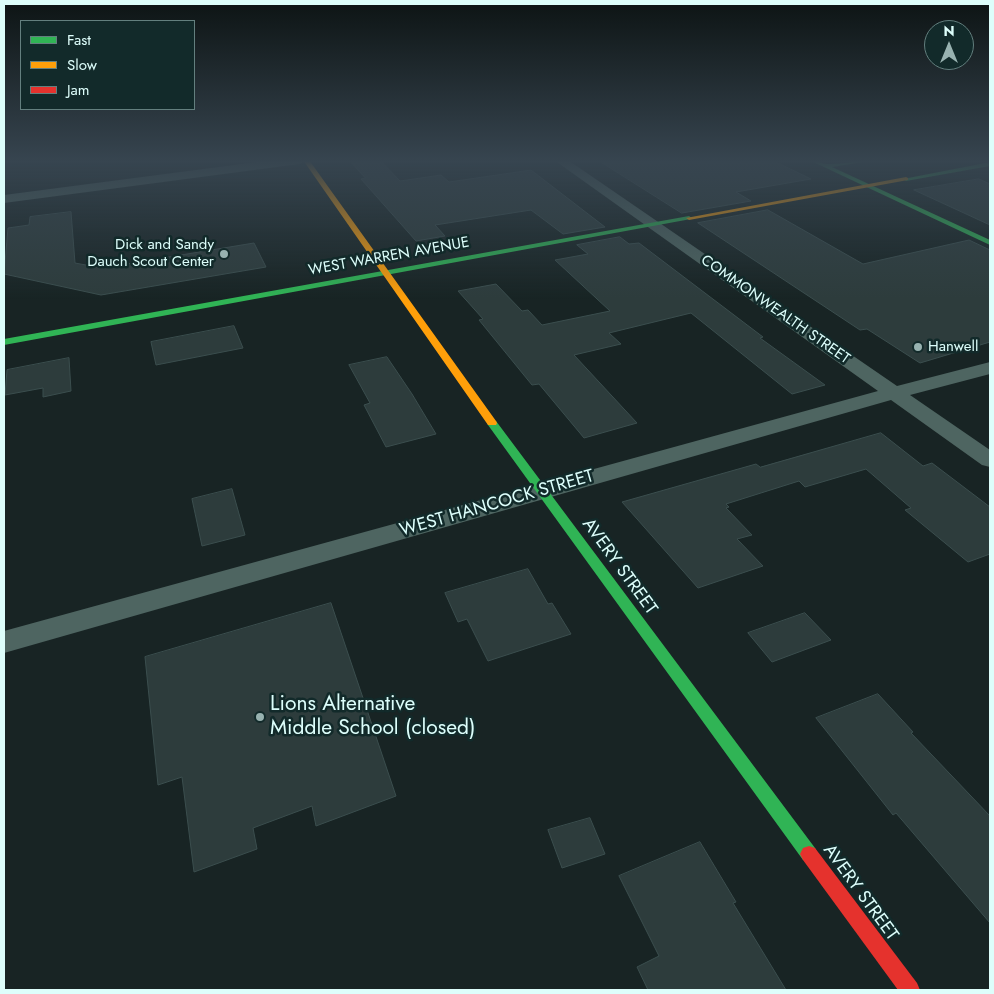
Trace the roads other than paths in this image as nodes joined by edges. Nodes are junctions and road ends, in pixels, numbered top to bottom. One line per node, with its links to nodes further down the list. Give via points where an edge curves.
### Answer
1 (338, 206): 7 (street, AVERY STREET)
2 (626, 206): 5 (street, COMMONWEALTH STREET)
3 (755, 206): 5 (street, WEST WARREN AVENUE)
4 (911, 206): 6 (street)
5 (653, 225): 7 (street, WEST WARREN AVENUE); 10 (street, COMMONWEALTH STREET)
6 (990, 243)
7 (384, 273): 8 (street, WEST WARREN AVENUE); 12 (street, AVERY STREET)
8 (4, 342)
9 (990, 368): 10 (street, WEST HANCOCK STREET)
10 (894, 393): 11 (street, COMMONWEALTH STREET); 12 (street, WEST HANCOCK STREET)
11 (990, 460)
12 (542, 492): 13 (street, WEST HANCOCK STREET); 14 (street, AVERY STREET)
13 (4, 642)
14 (910, 990)

